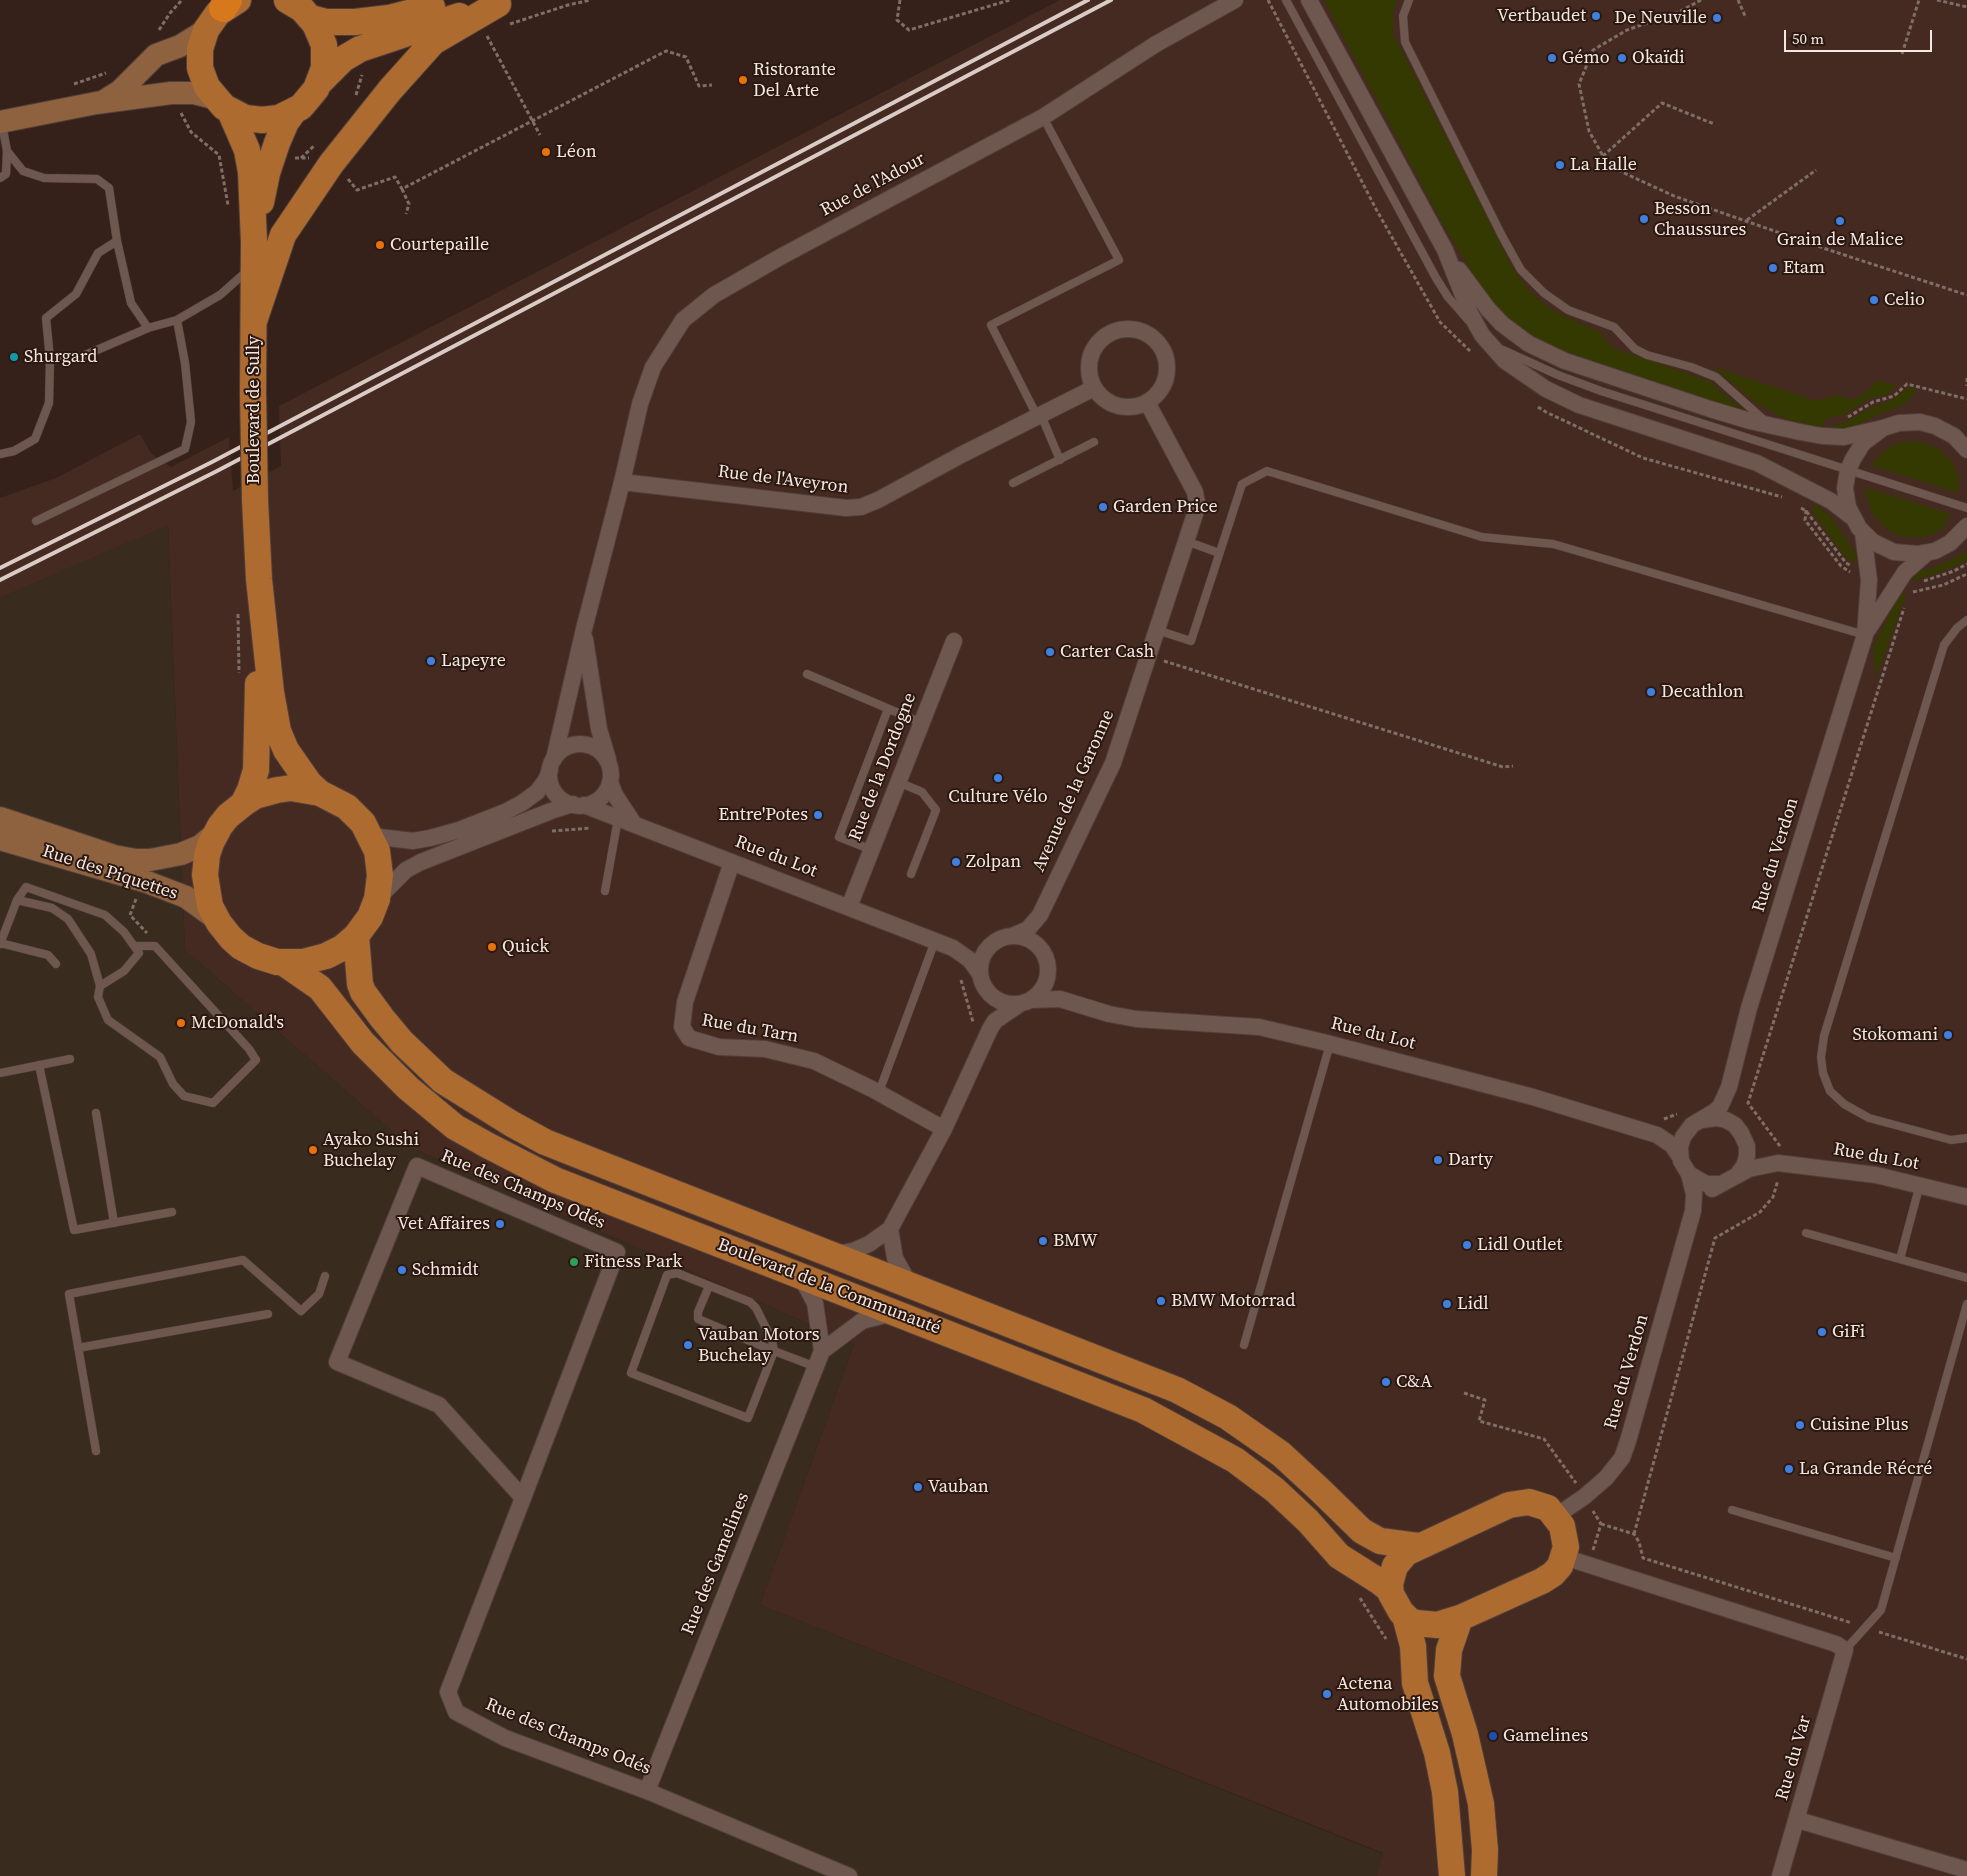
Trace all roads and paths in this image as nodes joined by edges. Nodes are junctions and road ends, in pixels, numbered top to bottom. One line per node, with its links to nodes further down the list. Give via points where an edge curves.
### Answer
1 (182, 0): 21 (path)
2 (456, 0): 16 (main road, via 368,21 326,22)
3 (591, 0): 18 (path)
4 (900, 0): 5 (path, via 897,20 909,30)
5 (1010, 0)
6 (1235, 0): 34 (street, Rue de l'Adour, via 1156,44)
7 (1268, 0): 19 (path)
8 (1286, 0): 55 (lane, via 1436,278)
9 (1309, 0): 49 (street)
10 (1409, 0): 62 (lane, via 1403,16 1405,42 1521,270 1544,293 1568,310 1614,328 1635,349 1716,376)
11 (1701, 0): 40 (path, via 1677,13 1627,30 1593,50 1579,84 1589,131)
12 (1738, 0): 20 (path)
13 (1919, 0): 25 (path)
14 (1937, 0): 17 (path)
15 (230, 3): 22 (main road, via 213,18)
16 (296, 5): 27 (main road, via 319,31 324,45)
17 (1967, 8)
18 (505, 10): 27 (main road, via 428,25 360,49); 53 (main road, via 434,42 390,90 331,164 283,235)
19 (1278, 18)
20 (1746, 18)
21 (159, 30): 24 (path); 24 (path)
22 (206, 30): 24 (street, via 180,46); 32 (main road, via 200,49 200,68 207,87)
23 (485, 33): 36 (path)
24 (157, 44): 31 (street, via 150,59 115,95)
25 (1902, 54)
26 (114, 71): 29 (path)
27 (320, 82): 33 (main road, via 312,96)
28 (712, 85): 36 (path, via 699,86 686,58 666,51)
29 (68, 86)
30 (171, 93): 31 (street); 32 (street, via 194,93); 45 (path, via 191,132 219,155)
31 (96, 103): 35 (street)
32 (222, 104): 33 (main road, via 245,118 262,120 279,118); 50 (main road, via 243,140 249,159)
33 (294, 111): 50 (main road, via 271,159 262,193)
34 (1043, 117): 61 (lane, via 1119,260 991,325); 69 (street, Rue de l'Adour, via 782,256 714,295 683,320 653,367 640,404)
35 (1, 122): 39 (lane)
36 (531, 122): 38 (path); 44 (path)
37 (1714, 124): 40 (path, via 1662,103)
38 (540, 135)
39 (7, 151): 42 (lane, via 6,174); 48 (lane, via 23,172 44,178 97,179 109,188)
40 (1603, 156): 47 (path, via 1622,172 1674,196)
41 (1816, 170): 47 (path)
42 (0, 178)
43 (346, 178): 44 (path, via 357,190 395,177)
44 (402, 190): 46 (path, via 409,204)
45 (228, 206)
46 (406, 214)
47 (1747, 220): 51 (path)
48 (117, 241): 54 (lane, via 131,304); 56 (lane, via 98,253 76,294 46,318)
49 (1445, 250): 55 (street); 62 (street, via 1488,309 1528,344 1606,376)
50 (254, 254): 52 (lane, via 220,295); 53 (main road, Boulevard de Sully)
51 (1967, 295)
52 (177, 320): 54 (lane); 73 (lane, via 186,363 191,422 185,448)
53 (254, 321): 80 (main road, Boulevard de Sully, bridge)
54 (148, 328): 56 (lane, via 83,356)
55 (1482, 335): 68 (lane, via 1511,355 1558,375); 72 (street, via 1506,361 1546,389 1579,404 1757,463 1831,500)
56 (50, 359): 66 (lane, via 49,403 35,439 14,451)
57 (1967, 378): 58 (path)
58 (1967, 386)
59 (1094, 388): 60 (street, via 1112,404 1124,407); 60 (street, via 1089,376 1089,362 1101,339 1112,332 1138,330 1160,344 1166,356 1165,382); 61 (street, Rue de l'Aveyron)
60 (1148, 402): 76 (street, Avenue de la Garonne, via 1195,492 1195,514)
61 (1039, 415): 67 (lane); 69 (street, Rue de l'Aveyron, via 878,500 855,508)
62 (1769, 425): 63 (street, via 1834,437 1857,436)
63 (1883, 428): 65 (street, via 1906,422 1928,423 1954,436); 68 (street, via 1863,443)
64 (1094, 442): 67 (lane)
65 (1967, 450)
66 (0, 454)
67 (1060, 460): 70 (lane)
68 (1848, 470): 71 (lane); 72 (street, via 1846,494)
69 (622, 482): 84 (street)
70 (1013, 483)
71 (1967, 508)
72 (1853, 518): 75 (street)
73 (36, 521)
74 (1967, 526): 78 (street, Rue du Verdon, via 1950,544)
75 (1863, 533): 78 (street, via 1894,552 1910,555); 86 (street, Rue du Verdon, via 1869,580)
76 (1186, 541): 79 (lane); 85 (street, Avenue de la Garonne)
77 (1967, 545): 78 (street)
78 (1931, 552): 86 (street, Rue du Verdon, via 1917,560 1902,577)
79 (1219, 553): 85 (lane, via 1191,641); 86 (lane, via 1242,484 1267,471 1482,538 1552,544)
80 (259, 578): 98 (main road, via 278,731 295,765); 99 (main road, via 256,762)
81 (1906, 601): 147 (path, via 1748,1103 1780,1146)
82 (238, 605): 90 (path)
83 (1967, 620): 145 (lane, via 1944,645 1824,1036 1821,1057 1830,1091 1844,1104 1869,1118 1951,1140)
84 (584, 629): 93 (street, via 599,730); 94 (street)
85 (1157, 630): 88 (street, Avenue de la Garonne)
86 (1865, 635): 138 (street, Rue du Verdon, via 1749,1008)
87 (954, 641): 92 (street, Rue de la Dordogne)
88 (1149, 656): 95 (path, via 1503,767); 115 (street, Avenue de la Garonne, via 1113,762)
89 (807, 674): 91 (lane)
90 (239, 680)
91 (888, 709): 92 (lane); 107 (lane, via 839,837)
92 (922, 723): 97 (street, Rue de la Dordogne)
93 (608, 761): 94 (street, via 597,749 583,744 561,750); 96 (street)
94 (552, 765): 100 (street, via 550,781 555,793 563,800); 105 (street, via 546,780 531,797 505,812 430,838 413,841)
95 (1513, 766)
96 (610, 782): 100 (street, via 603,796 594,802); 103 (street)
97 (898, 782): 107 (street, Rue de la Dordogne); 109 (lane, via 922,792 936,810)
98 (320, 793): 99 (main road, via 284,788 262,793); 105 (main road, via 341,802 353,812)
99 (243, 804): 104 (main road, via 228,816)
100 (578, 805): 102 (street, Rue du Lot); 112 (street, via 550,811 420,862 406,870)
101 (0, 818): 104 (street, Rue des Piquettes, via 114,856 136,860 181,854 200,846)
102 (618, 819): 103 (street, Rue du Lot); 110 (lane)
103 (634, 824): 108 (street, Rue du Lot)
104 (217, 832): 116 (main road, via 207,855 205,874 207,894)
105 (371, 836): 112 (main road, via 380,867)
106 (0, 839): 116 (street, Rue des Piquettes, via 148,882 186,898)
107 (872, 850): 114 (street, Rue de la Dordogne)
108 (732, 862): 114 (street, Rue du Lot); 139 (street, Rue du Tarn, via 685,1002 682,1027 689,1038 705,1044 765,1049 814,1061)
109 (911, 874)
110 (605, 891)
111 (137, 894): 122 (path, via 130,915 147,932)
112 (377, 899): 117 (main road, via 368,921)
113 (17, 900): 120 (lane); 121 (lane, via 26,887 105,915); 129 (lane, via 52,908 68,919 91,954)
114 (849, 907): 119 (street, Rue du Lot)
115 (1040, 915): 118 (street, via 1028,929); 125 (street, via 1038,931)
116 (216, 918): 126 (main road, via 242,947 258,956)
117 (356, 936): 126 (main road, via 326,956 309,962); 158 (main road, Boulevard de la Communauté, via 360,984 371,1005 402,1042 443,1081 545,1142)
118 (1012, 936): 123 (street); 125 (street, via 1036,944)
119 (935, 940): 124 (street, Rue du Lot); 139 (lane)
120 (0, 943): 127 (lane, via 48,955)
121 (134, 946): 122 (lane); 129 (lane, via 139,953 124,971)
122 (148, 946): 129 (lane, via 155,946 162,953 256,1060 213,1103 184,1096 160,1057 108,1020 98,997)
123 (989, 946): 124 (street); 128 (street, via 981,959)
124 (953, 948): 128 (street, via 970,960)
125 (1045, 959): 131 (street, via 1048,976 1044,986); 132 (street, via 1057,987)
126 (284, 963): 160 (main road, Boulevard de la Communauté, via 313,982 386,1068 455,1127 555,1180)
127 (56, 964)
128 (980, 974): 130 (street)
129 (100, 986)
130 (988, 993): 131 (street, via 1000,1002); 133 (street)
131 (1025, 1002): 132 (street, Rue du Lot, via 1049,998); 133 (street, via 1002,1015)
132 (1073, 1002): 134 (street, Rue du Lot, via 1136,1019 1259,1027)
133 (990, 1029): 142 (street)
134 (1330, 1044): 143 (street, Rue du Lot, via 1533,1097); 168 (lane)
135 (70, 1059): 136 (lane)
136 (39, 1065): 137 (lane); 155 (lane, via 74,1230)
137 (0, 1072)
138 (1729, 1088): 141 (street, via 1720,1107); 144 (street, via 1733,1112)
139 (878, 1092): 142 (street, Rue du Tarn)
140 (96, 1113): 155 (lane)
141 (1695, 1124): 143 (street, via 1679,1133); 144 (street, via 1711,1118 1721,1119 1730,1122); 146 (street, via 1682,1142)
142 (944, 1129): 156 (street)
143 (1657, 1135): 146 (street, via 1672,1145)
144 (1742, 1135): 147 (street, via 1764,1158); 149 (street, via 1747,1152)
145 (1967, 1138)
146 (1680, 1157): 148 (street)
147 (1780, 1163): 149 (street); 151 (street, Rue du Lot, via 1876,1174); 179 (path, via 1773,1197 1760,1212 1715,1238)
148 (1689, 1174): 150 (street, via 1706,1184); 154 (street, via 1694,1194)
149 (1738, 1174): 150 (street)
150 (1721, 1184): 154 (street, via 1700,1200)
151 (1920, 1184): 152 (street, Rue du Lot); 159 (lane)
152 (1967, 1197)
153 (172, 1212): 155 (lane)
154 (1693, 1212): 174 (street, Rue du Verdon, via 1622,1458)
155 (114, 1223)
156 (890, 1229): 158 (street, via 869,1244); 164 (street, via 895,1258)
157 (1806, 1233): 159 (lane)
158 (831, 1255): 164 (main road, Boulevard de la Communauté)
159 (1900, 1259): 162 (lane)
160 (800, 1275): 166 (main road, Boulevard de la Communauté); 171 (street, via 815,1303)
161 (324, 1276): 169 (lane, via 319,1294 300,1311 243,1260 69,1294)
162 (1967, 1278)
163 (709, 1286): 170 (lane, via 750,1302 756,1308); 170 (lane, via 698,1319); 170 (lane, via 676,1273 668,1275 631,1373 748,1418)
164 (914, 1287): 180 (main road, Boulevard de la Communauté, via 1150,1378 1206,1404 1280,1454 1362,1531 1380,1541)
165 (1967, 1304): 181 (lane)
166 (895, 1313): 171 (street, via 862,1321); 183 (main road, Boulevard de la Communauté, via 1143,1410 1236,1460 1275,1490 1339,1556)
167 (268, 1314): 169 (lane)
168 (1244, 1345)
169 (78, 1348): 173 (lane)
170 (774, 1351): 171 (lane)
171 (819, 1359): 191 (street, Rue des Gamelines)
172 (1464, 1393): 174 (path, via 1485,1400 1479,1421 1544,1439)
173 (96, 1451)
174 (1584, 1497): 177 (street, Rue du Verdon); 178 (path)
175 (523, 1498): 175 (street, Rue des Champs Odés, via 439,1405 337,1362 417,1166 617,1252); 191 (street, Rue des Champs Odés, via 448,1692 456,1712 505,1738)
176 (1732, 1510): 181 (lane)
177 (1556, 1516): 180 (main road, via 1539,1504 1517,1503); 182 (main road, via 1566,1537 1566,1548)
178 (1600, 1524): 179 (path); 182 (path)
179 (1634, 1534): 187 (path, via 1643,1558)
180 (1418, 1546): 184 (main road, via 1399,1559)
181 (1896, 1558): 187 (lane, via 1881,1610)
182 (1576, 1561): 186 (main road, via 1542,1581); 189 (street, via 1826,1641)
183 (1356, 1567): 184 (main road, Boulevard de la Communauté); 188 (path, via 1354,1589)
184 (1390, 1590): 185 (main road)
185 (1404, 1616): 186 (main road, via 1430,1626); 196 (main road, via 1413,1646 1415,1683 1437,1752 1445,1792)
186 (1460, 1618): 197 (main road, via 1446,1666 1481,1804)
187 (1866, 1628): 189 (lane); 190 (path)
188 (1389, 1646)
189 (1845, 1650): 192 (street, Rue du Var)
190 (1967, 1660)
191 (647, 1791): 193 (street, Rue des Champs Odés)
192 (1798, 1820): 194 (street); 198 (street, Rue du Var)
193 (817, 1870): 195 (street, Rue des Champs Odés)
194 (1967, 1870)
195 (849, 1876)
196 (1452, 1876)
197 (1484, 1876)
198 (1780, 1876)

